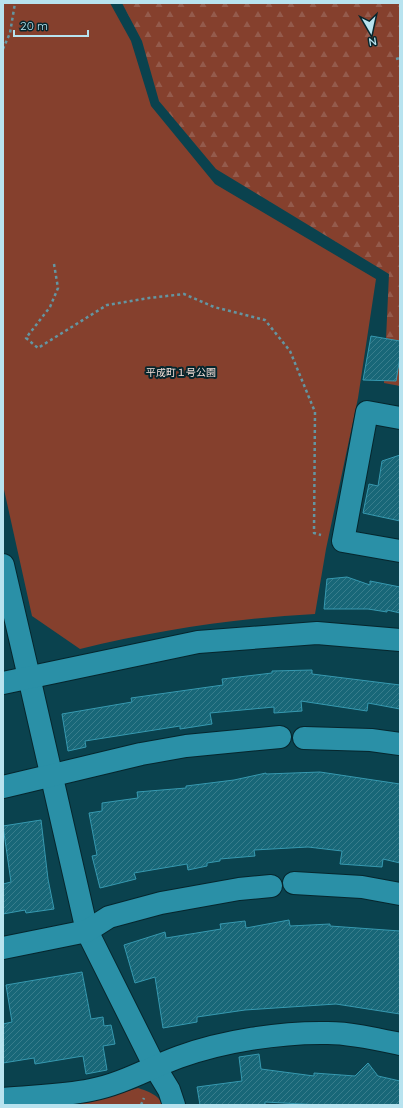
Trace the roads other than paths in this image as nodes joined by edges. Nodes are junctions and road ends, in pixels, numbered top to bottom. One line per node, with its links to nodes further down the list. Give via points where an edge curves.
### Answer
1 (400, 418): 2 (street, via 367,412 343,541)
2 (400, 552)
3 (3, 566): 5 (street)
4 (400, 640): 5 (street, via 317,633 198,642)
5 (29, 677): 6 (street); 8 (street)
6 (3, 683)
7 (400, 744): 8 (street, via 371,740 304,738 303,731 292,725 283,730 280,737 186,746)
8 (51, 776): 9 (street); 11 (street)
9 (3, 787)
10 (400, 894): 11 (street, via 362,887 294,883 290,876 282,874 273,878 271,886 161,903 109,917)
11 (87, 931): 12 (street); 14 (street)
12 (3, 948)
13 (400, 1044): 14 (street, via 330,1033 282,1034 233,1042)
14 (155, 1067): 15 (street, via 126,1080 91,1090); 16 (street, via 169,1090)
15 (3, 1099)
16 (174, 1105)

